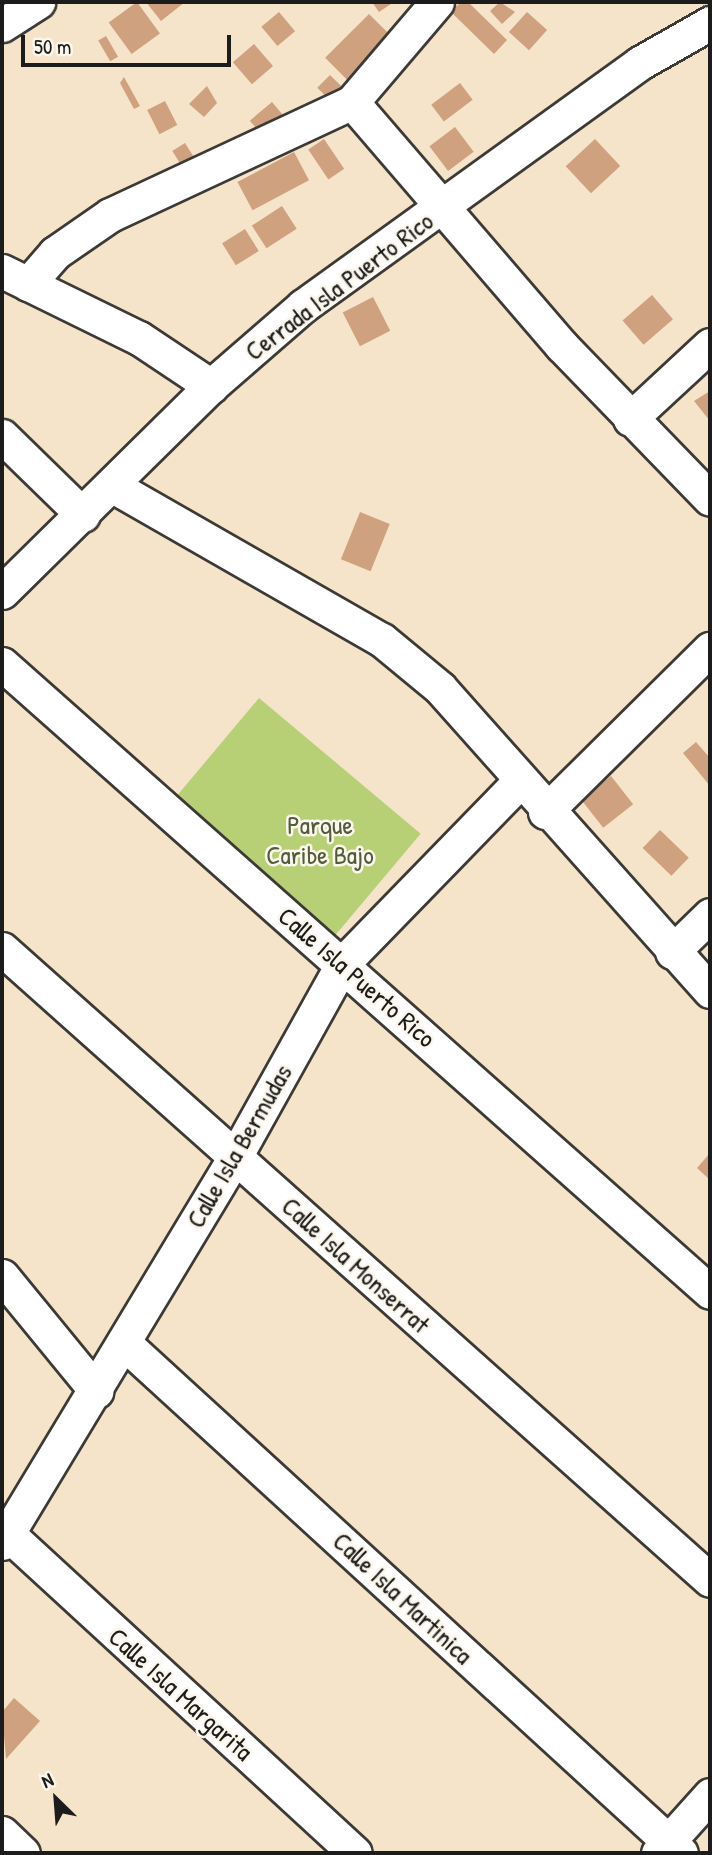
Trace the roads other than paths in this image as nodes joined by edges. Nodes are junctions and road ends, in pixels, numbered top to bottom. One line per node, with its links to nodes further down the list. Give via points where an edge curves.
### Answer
1 (38, 2): 4 (street)
2 (438, 2): 5 (street)
3 (710, 23): 6 (street, Cerrada Isla Puerto Rico, via 640,63)
4 (2, 25)
5 (352, 102): 6 (street); 7 (street, via 110,215)
6 (444, 205): 9 (street, Cerrada Isla Puerto Rico, via 303,306); 10 (street)
7 (15, 278): 9 (street, via 139,338)
8 (710, 345): 10 (street)
9 (211, 386): 12 (street, Cerrada Isla Puerto Rico)
10 (629, 419): 13 (street)
11 (2, 436): 14 (street)
12 (111, 485): 14 (street, Cerrada Isla Puerto Rico); 18 (street, via 382,640 440,688)
13 (710, 499)
14 (83, 515): 15 (street, Cerrada Isla Puerto Rico)
15 (2, 592)
16 (710, 649): 19 (street)
17 (2, 664): 22 (street, Calle Isla Puerto Rico)
18 (519, 782): 19 (street); 22 (street, Calle Isla Bermudas)
19 (545, 812): 21 (street)
20 (710, 915): 21 (street)
21 (672, 952): 24 (street)
22 (343, 963): 25 (street, Calle Isla Bermudas); 27 (street, Calle Isla Puerto Rico)
23 (8, 965): 25 (street, Calle Isla Monserrat)
24 (706, 980)
25 (234, 1157): 28 (street, Calle Isla Bermudas); 31 (street, Calle Isla Monserrat)
26 (2, 1276): 29 (street)
27 (710, 1292)
28 (124, 1343): 29 (street, Calle Isla Bermudas); 34 (street, Calle Isla Martinica)
29 (96, 1391): 30 (street, Calle Isla Bermudas)
30 (5, 1539): 36 (street, Calle Isla Margarita)
31 (710, 1580)
32 (710, 1796): 34 (street)
33 (2, 1833): 35 (street)
34 (669, 1849)
35 (23, 1853)
36 (355, 1853)

